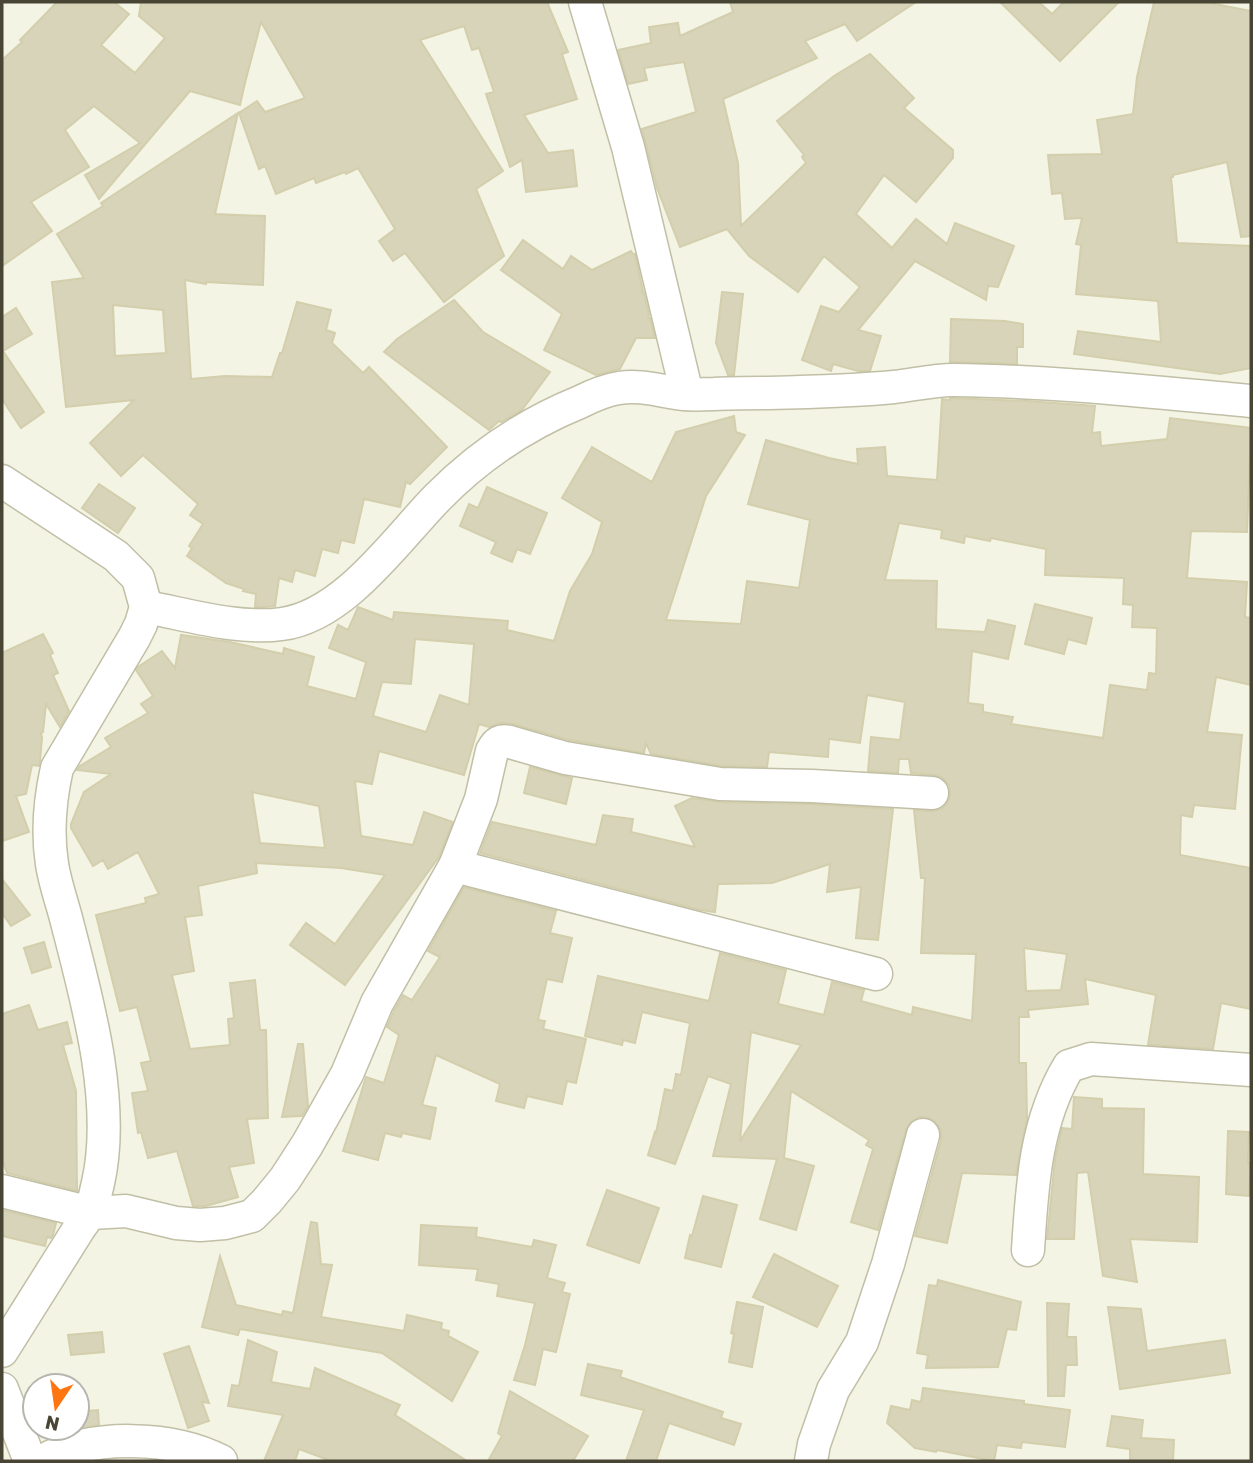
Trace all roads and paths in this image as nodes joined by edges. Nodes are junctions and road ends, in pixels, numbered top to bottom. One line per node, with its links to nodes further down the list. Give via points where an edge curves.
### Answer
1 (585, 2): 2 (street, via 628,147)
2 (687, 394): 3 (street, via 831,391 949,380 1063,384); 5 (street, via 618,388 527,427 467,470 347,591 307,618 257,626)
3 (1251, 401)
4 (2, 481): 5 (street, via 116,556 138,578)
5 (146, 607): 12 (street, via 134,638 57,768 50,814 52,863 90,1012 102,1095 103,1151)
6 (932, 793): 7 (street, via 720,785 565,758 501,741 492,751 481,799)
7 (456, 866): 8 (street); 12 (street, via 377,1003 347,1074 307,1145 253,1216 200,1225 125,1211)
8 (876, 974)
9 (1251, 1070): 13 (street, via 1091,1059 1069,1066 1045,1116 1034,1171)
10 (923, 1135): 19 (street, via 862,1342 833,1390)
11 (2, 1191): 12 (street)
12 (91, 1213): 14 (street)
13 (1028, 1250)
14 (2, 1351)
15 (2, 1390): 16 (street)
16 (30, 1461)
17 (43, 1461): 18 (street, via 79,1447 124,1440 193,1450)
18 (221, 1461)
19 (811, 1461)

